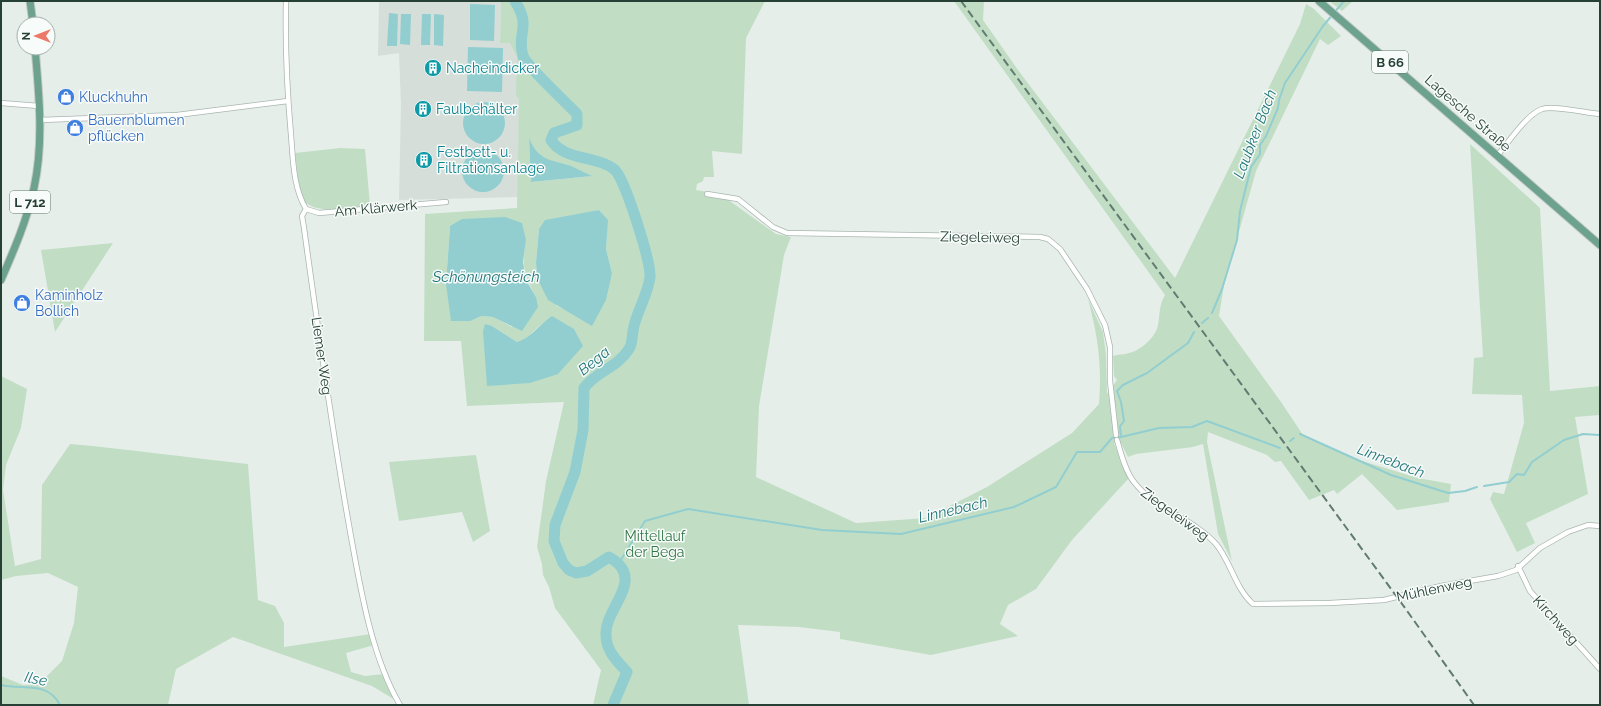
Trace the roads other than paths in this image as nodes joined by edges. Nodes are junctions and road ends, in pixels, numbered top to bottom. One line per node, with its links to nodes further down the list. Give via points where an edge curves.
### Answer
1 (30, 1): 4 (main road)
2 (286, 1): 6 (street, via 285,54)
3 (1322, 4): 11 (main road, Lagesche Straße / B 66)
4 (31, 16)
5 (36, 56): 8 (main road, L 712)
6 (288, 101): 10 (street, via 177,115); 14 (street, via 297,189)
7 (1, 103): 8 (street)
8 (39, 106): 10 (main road, L 712)
9 (1600, 114): 11 (street, via 1542,109 1532,116)
10 (40, 120): 16 (main road, L 712, via 37,172 32,198)
11 (1497, 156): 15 (main road, Lagesche Straße / B 66)
12 (707, 194): 19 (street, Ziegeleiweg, via 738,198 773,227 787,233 1040,237 1058,246 1087,288 1105,326 1110,347 1110,381 1116,438 1133,481 1145,494 1208,536 1227,560 1241,589)
13 (446, 202): 14 (street, Am Klärwerk, via 319,213)
14 (306, 209): 21 (street, Liemer Weg, via 302,216 338,466 359,579 382,664)
15 (1600, 245)
16 (1, 280)
17 (1600, 526): 18 (street, Mühlenweg, via 1588,525 1563,534)
18 (1518, 566): 19 (street, Mühlenweg, via 1516,570 1498,576 1384,600 1330,604); 20 (street, Kirchweg, via 1530,591)
19 (1253, 604)
20 (1600, 669)
21 (400, 705)

